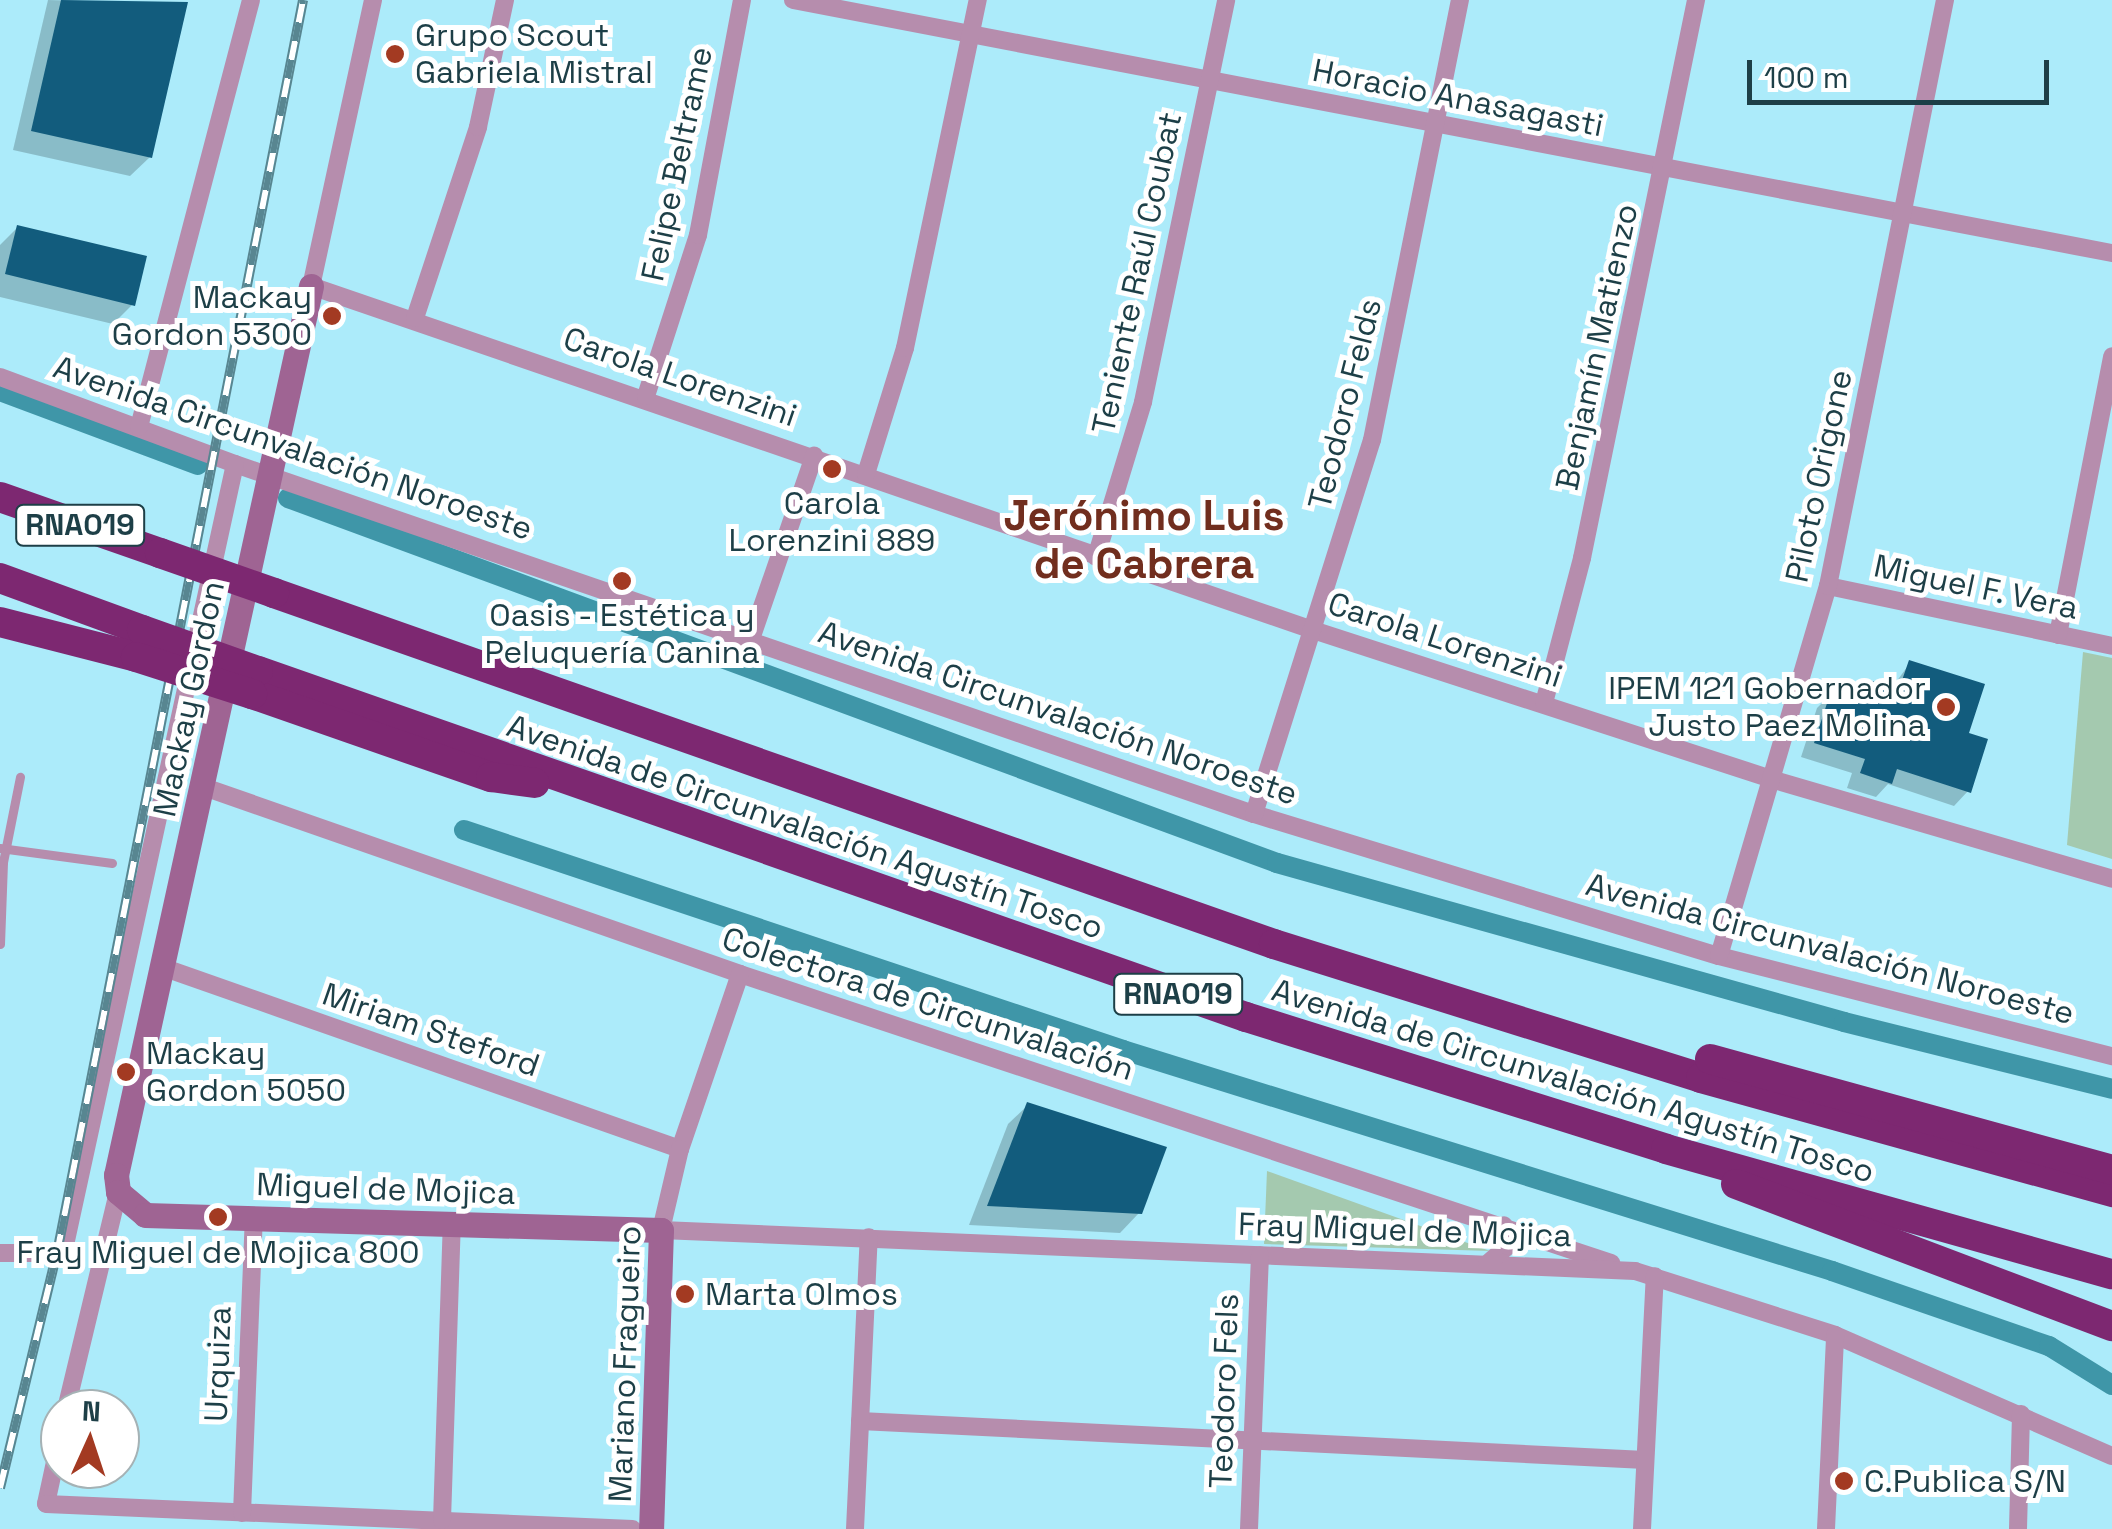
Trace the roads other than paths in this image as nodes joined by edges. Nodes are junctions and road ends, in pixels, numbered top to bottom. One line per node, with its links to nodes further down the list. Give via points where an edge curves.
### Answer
1 (250, 0): 22 (street)
2 (373, 0): 17 (street, Mackay Gordon)
3 (504, 0): 18 (street, via 474,145)
4 (742, 0): 21 (street, Felipe Beltrame, via 698,235)
5 (794, 0): 11 (street, Horacio Anasagasti)
6 (978, 0): 11 (street)
7 (1226, 0): 12 (street, Teniente Raúl Coubat)
8 (1460, 0): 13 (street, Teodoro Felds)
9 (1696, 0): 14 (street, Benjamín Matienzo)
10 (1945, 0): 15 (street, Piloto Origone)
11 (971, 36): 12 (street, Horacio Anasagasti); 26 (street, via 906,348)
12 (1210, 82): 13 (street, Horacio Anasagasti); 28 (street, Teniente Raúl Coubat, via 1143,402)
13 (1434, 124): 14 (street, Horacio Anasagasti); 32 (street, Teodoro Felds, via 1372,440)
14 (1666, 168): 15 (street, Horacio Anasagasti); 37 (street, Benjamín Matienzo)
15 (1904, 213): 16 (street, Horacio Anasagasti); 30 (street, Piloto Origone)
16 (2112, 253)
17 (311, 286): 18 (street, Carola Lorenzini); 25 (main road, Mackay Gordon)
18 (415, 318): 21 (street, Carola Lorenzini)
19 (2112, 356): 33 (street)
20 (0, 376): 22 (street, Avenida Circunvalación Noroeste)
21 (646, 396): 23 (street, Carola Lorenzini)
22 (139, 428): 24 (street, Avenida Circunvalación Noroeste)
23 (814, 456): 26 (street, Carola Lorenzini); 34 (street)
24 (235, 464): 25 (street, Avenida Circunvalación Noroeste); 56 (street)
25 (269, 474): 34 (street, Avenida Circunvalación Noroeste); 40 (main road, Mackay Gordon)
26 (866, 474): 28 (street, Carola Lorenzini)
27 (0, 497): 49 (highway, Avenida de Circunvalación Agustín Tosco / RNA019, bridge, via 1052,870)
28 (1096, 556): 32 (street, Carola Lorenzini)
29 (0, 578): 35 (highway, Avenida de Circunvalación Agustín Tosco / RNA019)
30 (1828, 586): 33 (street, Miguel F. Vera); 39 (street, Piloto Origone)
31 (0, 622): 35 (highway)
32 (1316, 631): 37 (street, Carola Lorenzini); 41 (street, Teodoro Felds)
33 (2058, 635): 36 (street, Miguel F. Vera)
34 (750, 639): 41 (street, Avenida Circunvalación Noroeste)
35 (139, 644): 51 (highway, Avenida de Circunvalación Agustín Tosco / RNA019, bridge, via 596,791 1246,1018)
36 (2112, 646)
37 (1544, 703): 39 (street, Carola Lorenzini)
38 (20, 777): 42 (lane)
39 (1771, 779): 44 (street, Carola Lorenzini); 46 (street, Piloto Origone)
40 (204, 787): 47 (main road, Mackay Gordon); 48 (street, Colectora de Circunvalación)
41 (1254, 814): 46 (street, Avenida Circunvalación Noroeste)
42 (3, 848): 43 (lane); 45 (lane)
43 (112, 863)
44 (2112, 879)
45 (0, 944)
46 (1719, 956): 50 (street, Avenida Circunvalación Noroeste)
47 (162, 967): 52 (street, Miriam Steford); 54 (main road, Mackay Gordon, via 116,1175)
48 (740, 974): 52 (street, Mariano Fragueiro); 60 (street, Colectora de Circunvalación)
49 (1571, 1039): 53 (highway, via 1706,1057); 55 (highway, Avenida de Circunvalación Agustín Tosco / RNA019)
50 (2112, 1056)
51 (1666, 1149): 67 (highway, Avenida de Circunvalación Agustín Tosco / RNA019); 69 (highway, via 1772,1202)
52 (680, 1150): 61 (street, Mariano Fragueiro)
53 (2112, 1170)
54 (118, 1192): 57 (street, Mackay Gordon); 58 (main road, Miguel de Mojica, via 145,1216)
55 (2112, 1192)
56 (72, 1211): 57 (street); 63 (street, via 57,1253)
57 (108, 1216): 71 (street, Mackay Gordon)
58 (254, 1218): 59 (main road, Miguel de Mojica); 78 (street, Urquiza)
59 (452, 1224): 61 (main road, Miguel de Mojica); 79 (street)
60 (1504, 1226): 65 (street, via 1508,1246); 66 (street, Colectora de Circunvalación)
61 (661, 1230): 62 (street, Fray Miguel de Mojica); 81 (main road, Mariano Fragueiro)
62 (869, 1237): 64 (street, Fray Miguel de Mojica); 73 (street)
63 (0, 1253)
64 (1260, 1254): 65 (street, Fray Miguel de Mojica); 74 (street, Teodoro Fels)
65 (1486, 1264): 66 (street, Fray Miguel de Mojica)
66 (1635, 1271): 68 (street, Fray Miguel de Mojica)
67 (2112, 1274)
68 (1655, 1276): 70 (street, Fray Miguel de Mojica); 76 (street)
69 (2112, 1326)
70 (1836, 1334): 72 (street, Fray Miguel de Mojica); 85 (street)
71 (70, 1389)
72 (2021, 1414): 75 (street, Fray Miguel de Mojica); 86 (street)
73 (860, 1421): 74 (street); 82 (street)
74 (1252, 1440): 76 (street); 83 (street, Teodoro Fels)
75 (2112, 1456)
76 (1645, 1460): 84 (street)
77 (49, 1489): 78 (street, via 46,1504)
78 (242, 1513): 79 (street)
79 (442, 1520): 80 (street)
80 (632, 1529)
81 (651, 1529)
82 (855, 1529)
83 (1249, 1529)
84 (1642, 1529)
85 (1826, 1529)
86 (2018, 1529)

